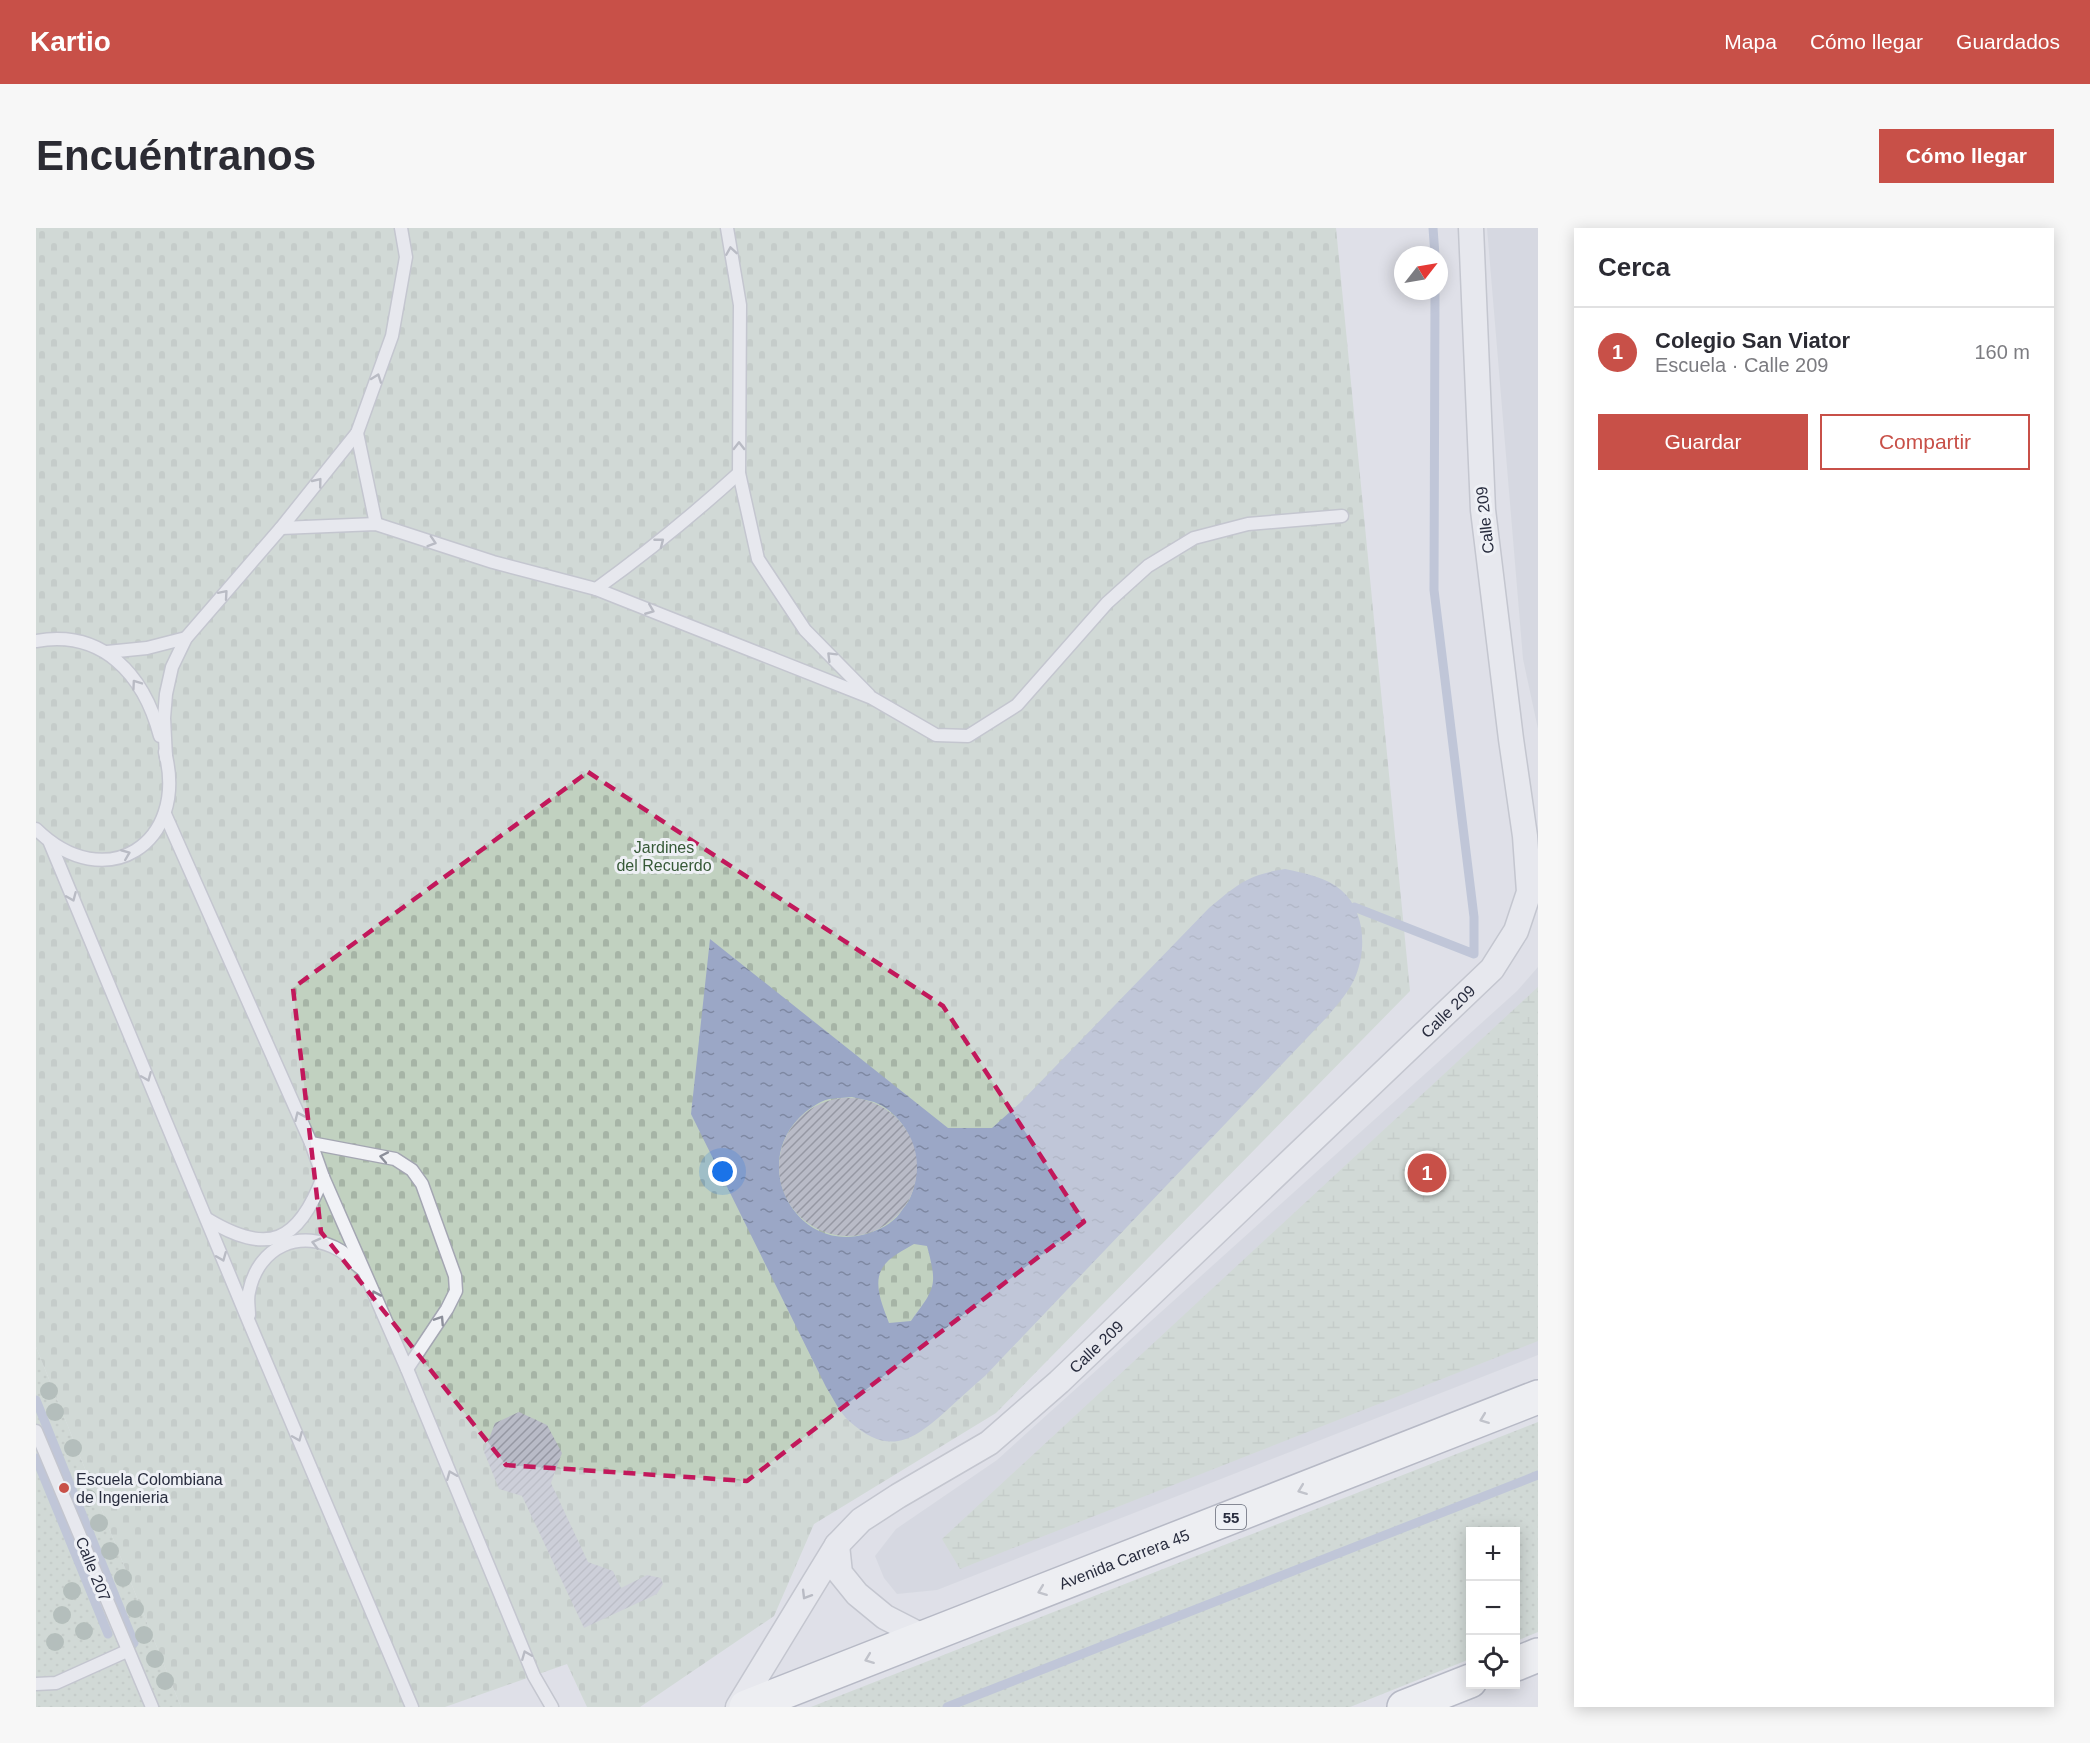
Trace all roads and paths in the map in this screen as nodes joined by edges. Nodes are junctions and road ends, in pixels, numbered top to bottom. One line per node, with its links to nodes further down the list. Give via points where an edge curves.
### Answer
1 (401, 228): 4 (lane, one-way to 1, via 392,336 406,257)
2 (727, 228): 5 (lane, one-way to 2, via 740,305)
3 (1471, 228): 26 (street, Calle 209, via 1483,510 1529,892 1516,931 1492,969 1059,1382 989,1443 861,1520)
4 (357, 433): 7 (lane); 8 (lane, one-way to 4)
5 (739, 473): 9 (lane, one-way to 5, via 685,522); 13 (lane, one-way to 5, via 805,630 758,559)
6 (1342, 516): 13 (lane, via 1248,524 1194,538 1148,566 1107,603 1017,705 968,736 936,735)
7 (376, 524): 8 (lane); 9 (lane, one-way to 9, via 493,562)
8 (281, 528): 10 (lane, one-way to 8)
9 (596, 589): 13 (lane, one-way to 13)
10 (186, 638): 12 (lane, via 147,648); 14 (lane, via 172,667 166,694)
11 (36, 641): 12 (lane, via 54,638)
12 (107, 652): 14 (lane, one-way to 12, via 158,726 141,690)
13 (872, 698)
14 (166, 758): 15 (lane, via 169,795)
15 (165, 814): 17 (lane, one-way to 15, via 89,860 125,857 144,846); 18 (lane, one-way to 15)
16 (36, 829): 17 (lane)
17 (50, 843): 20 (lane, one-way to 20)
18 (311, 1143): 19 (lane); 23 (lane, one-way to 18, via 456,1291 455,1276 422,1184 412,1170 395,1159)
19 (324, 1178): 20 (lane, via 306,1215 279,1238 259,1240 241,1236); 21 (lane)
20 (207, 1219): 22 (lane, one-way to 22)
21 (365, 1272): 22 (lane, one-way to 22, via 341,1251 322,1244 303,1240 282,1246 264,1257 255,1274 248,1293); 23 (lane, one-way to 21)
22 (249, 1322): 34 (lane, one-way to 34)
23 (407, 1369): 35 (lane, one-way to 23, via 534,1676)
24 (1538, 1397): 27 (highway, Avenida Carrera 45 / 55, one-way to 27)
25 (36, 1431): 28 (lane, Calle 207)
26 (837, 1545): 27 (street, via 840,1573 857,1594 885,1617); 36 (street, Calle 209, one-way to 36)
27 (924, 1637): 37 (highway, Avenida Carrera 45 / 55, one-way to 37)
28 (127, 1651): 32 (lane, via 56,1683); 33 (lane, Calle 207)
29 (1538, 1655): 30 (highway)
30 (1520, 1662)
31 (1466, 1683): 38 (highway)
32 (36, 1684)
33 (152, 1707)
34 (412, 1707)
35 (552, 1707)
36 (738, 1707)
37 (746, 1707)
38 (1404, 1707)

